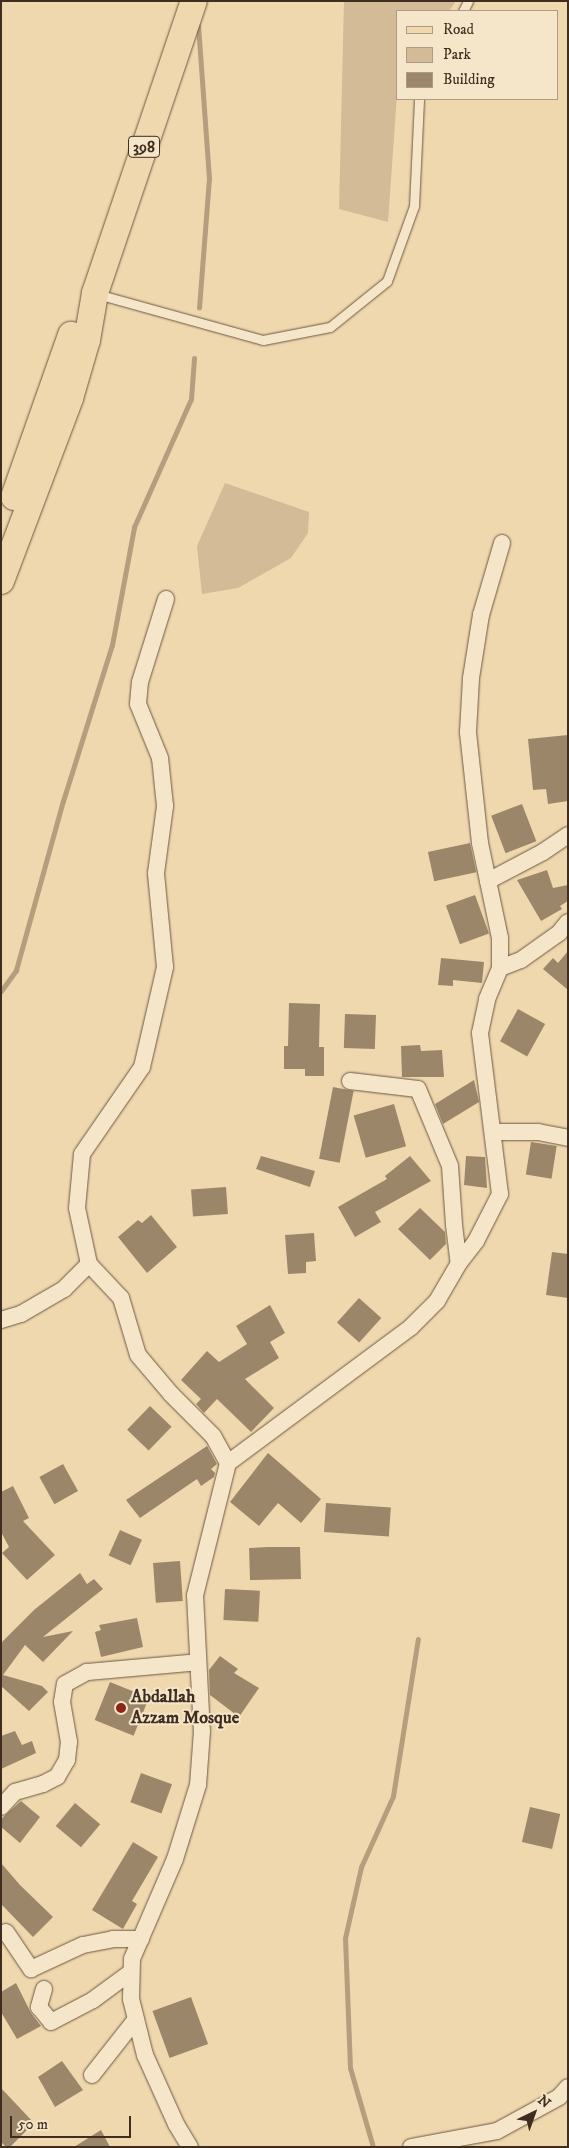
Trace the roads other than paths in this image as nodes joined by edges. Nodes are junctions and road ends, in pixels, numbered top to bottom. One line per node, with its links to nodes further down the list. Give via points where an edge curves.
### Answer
1 (194, 1): 3 (main road, 398)
2 (419, 100): 3 (lane, via 414,206 387,281 330,327 263,340)
3 (95, 293): 4 (main road, 398, via 76,323); 6 (main road, 398, via 87,340 70,398)
4 (1, 531)
5 (502, 543): 9 (street, via 481,615 471,678 468,732 480,843)
6 (1, 581)
7 (166, 599): 16 (street, via 140,682 138,704 160,758 165,806 156,873 165,967 142,1067 82,1154 77,1208)
8 (568, 835): 9 (street)
9 (488, 881): 11 (street, via 500,938)
10 (568, 922): 11 (street, via 559,933 520,960)
11 (500, 968): 13 (street, via 487,999 480,1033)
12 (350, 1081): 15 (street, via 418,1089 450,1166)
13 (493, 1132): 14 (street, via 538,1132); 15 (street, via 500,1194 480,1234)
14 (568, 1138)
15 (460, 1263): 18 (street, via 437,1301 411,1328)
16 (89, 1264): 17 (street, via 64,1289 21,1314); 18 (street, via 121,1298 138,1355 213,1436)
17 (1, 1320)
18 (228, 1464): 19 (street, via 195,1595)
19 (198, 1662): 20 (street, via 87,1672 65,1684 62,1702 69,1742 66,1760 57,1777 15,1792); 22 (street, via 202,1731 198,1785 174,1859)
20 (1, 1806)
21 (6, 1932): 22 (street, via 31,1969 83,1944)
22 (141, 1939): 23 (street, via 132,1958)
23 (131, 1972): 24 (street, via 93,2000 51,2022 39,2007); 25 (street, via 130,1999)
24 (44, 1989)
25 (136, 2019): 26 (street); 28 (street, via 145,2055)
26 (92, 2075)
27 (565, 2097): 29 (street, via 497,2131)
28 (190, 2147)
29 (411, 2147)

